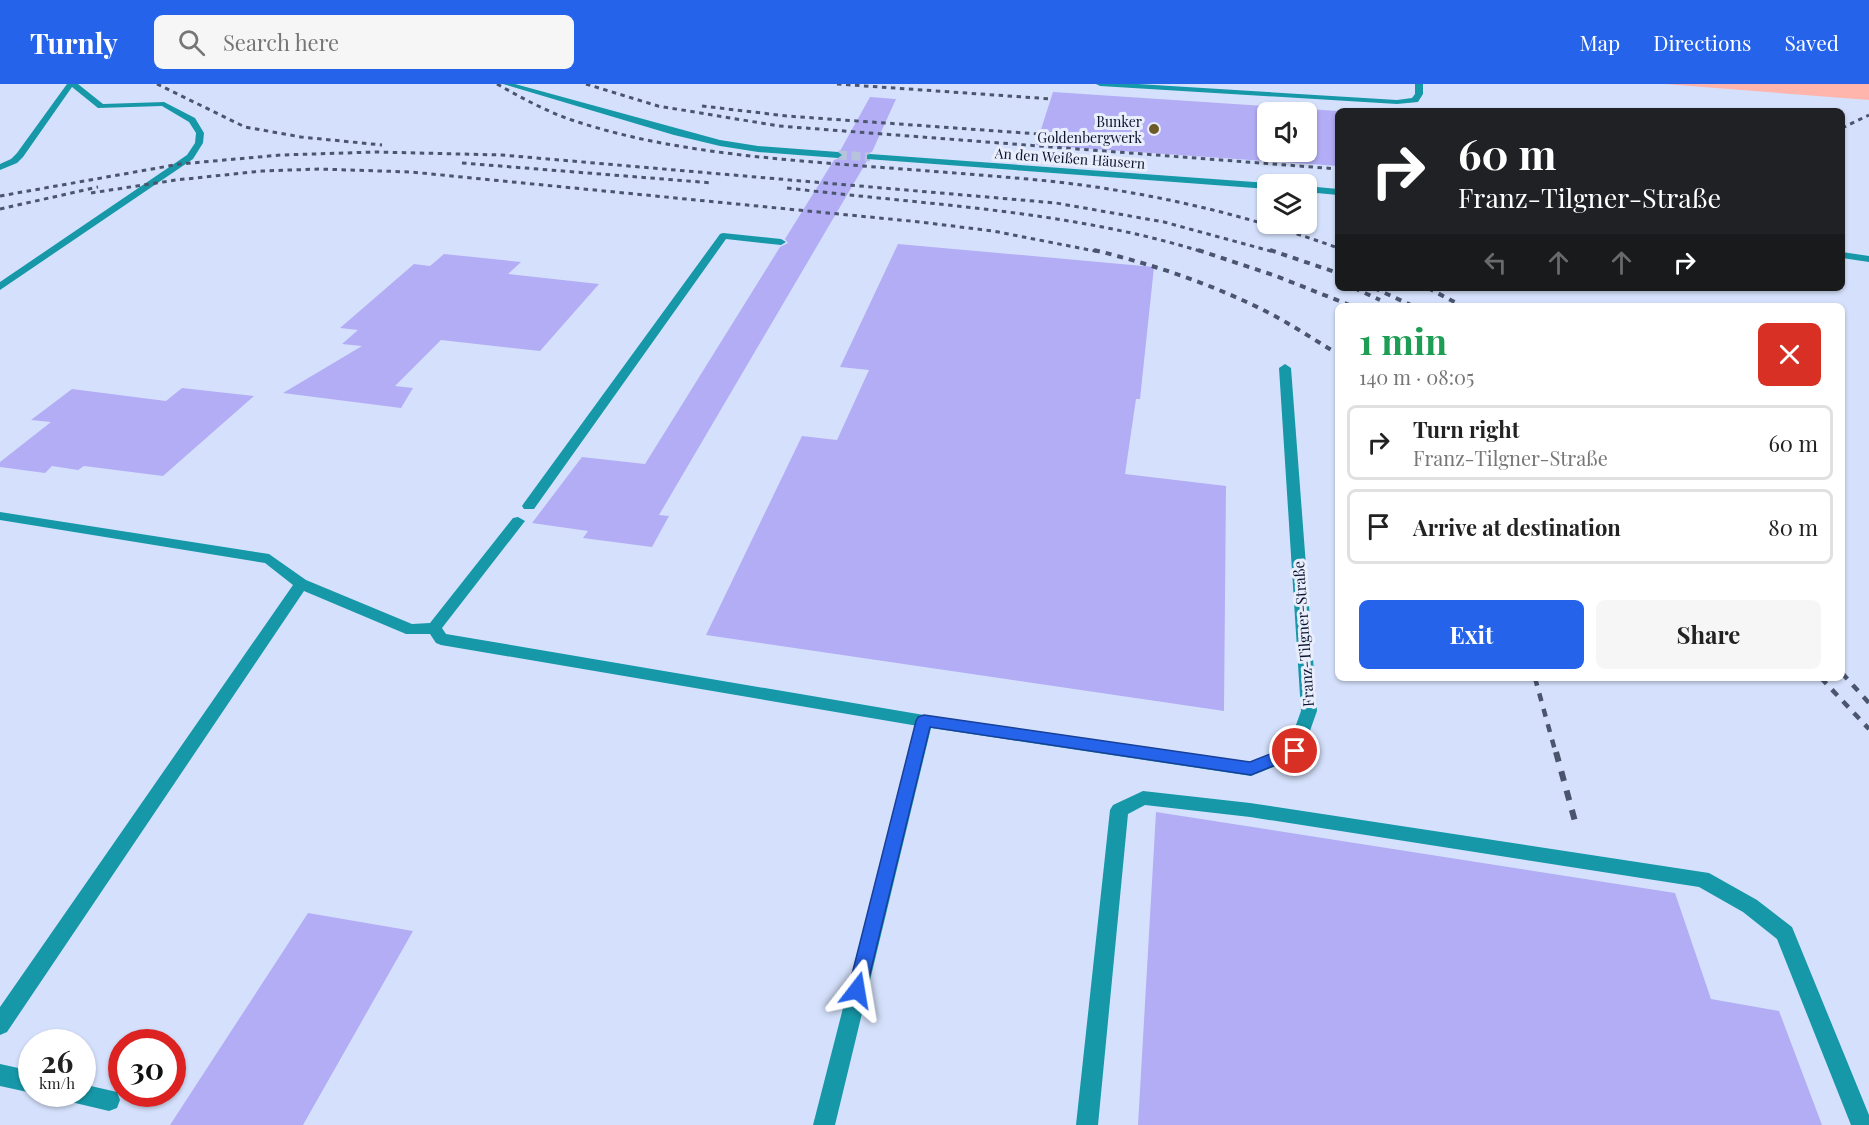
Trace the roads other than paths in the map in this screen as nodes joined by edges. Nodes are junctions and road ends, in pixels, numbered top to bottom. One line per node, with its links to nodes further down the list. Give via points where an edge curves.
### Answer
1 (72, 84): 7 (street, via 20,155); 14 (street, via 101,106 164,104 192,120 200,133 199,143 190,157)
2 (507, 84): 5 (street, via 710,141)
3 (1100, 84): 4 (street, via 1396,102 1415,100)
4 (1419, 84)
5 (838, 155)
6 (870, 157): 8 (street, An den Weißen Häusern)
7 (0, 167)
8 (1257, 185)
9 (1317, 190): 10 (street)
10 (1335, 192)
11 (781, 242): 16 (street, via 723,236)
12 (1845, 255): 13 (street)
13 (1869, 259)
14 (0, 287)
15 (1285, 368): 21 (street, Franz-Tilgner-Straße, via 1309,711 1295,751 1251,769)
16 (529, 506)
17 (0, 516): 19 (street, via 269,559)
18 (518, 521): 20 (street)
19 (301, 584): 20 (street, via 411,630); 22 (street)
20 (434, 628): 21 (street, Franz-Tilgner-Straße, via 441,639)
21 (924, 721): 25 (street)
22 (0, 1026)
23 (0, 1076): 24 (street)
24 (18, 1079)
25 (824, 1125)
26 (1087, 1125): 27 (street, via 1119,810 1143,798 1250,810 1702,879 1750,906 1785,933)
27 (1862, 1125)

